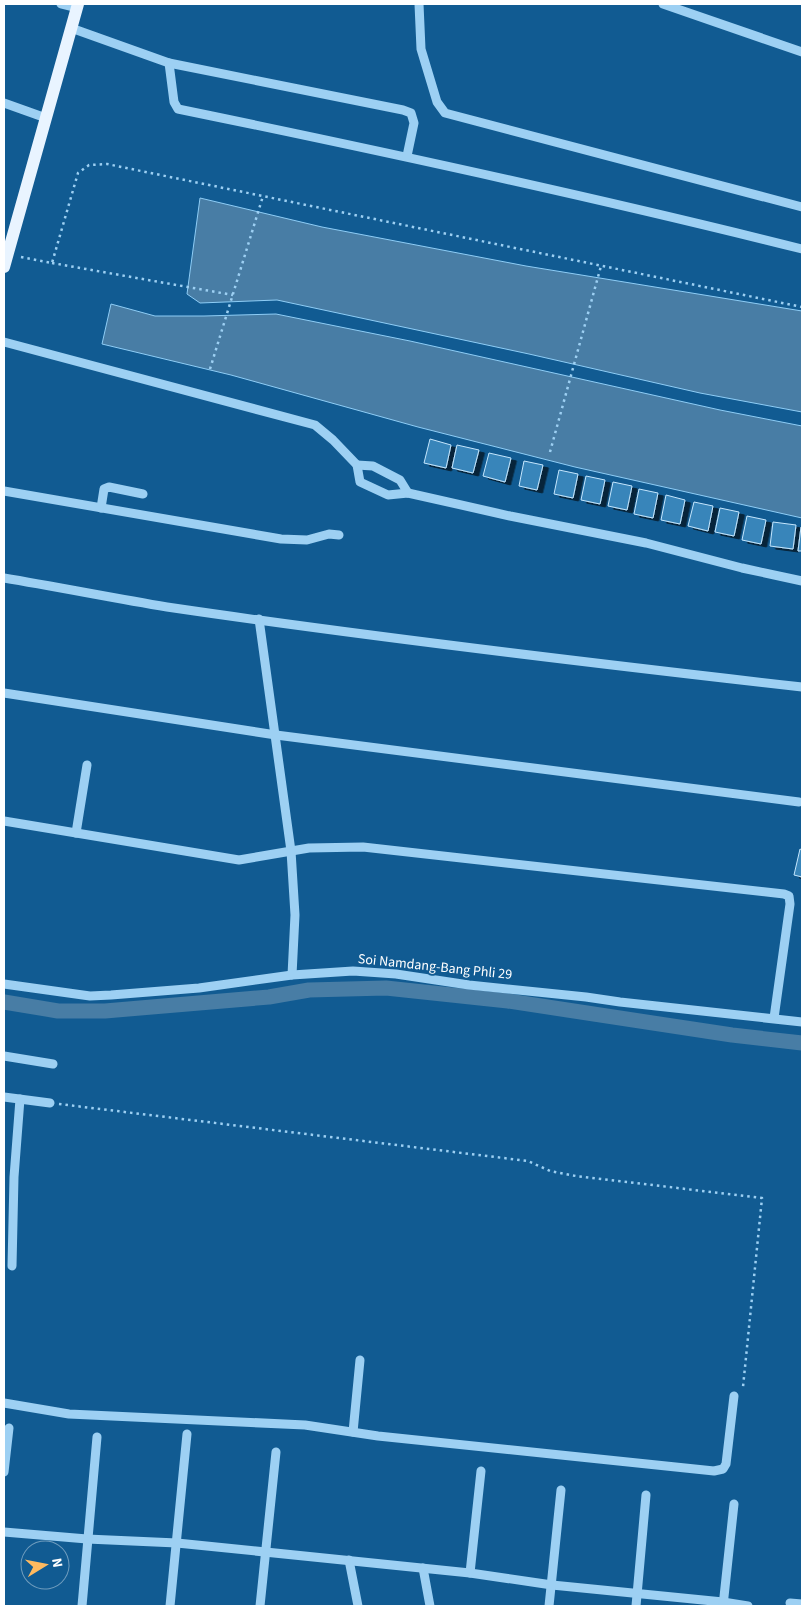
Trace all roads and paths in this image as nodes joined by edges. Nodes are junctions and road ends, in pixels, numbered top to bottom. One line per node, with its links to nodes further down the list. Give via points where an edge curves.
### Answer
1 (61, 4): 4 (street)
2 (419, 4): 12 (street, via 421,49 437,102 445,113)
3 (663, 4): 6 (street)
4 (78, 6): 5 (main road)
5 (71, 28): 7 (street); 9 (main road)
6 (802, 52)
7 (169, 63): 10 (street, via 174,102 178,109); 10 (street, via 403,110 411,114 414,123)
8 (4, 103): 9 (street)
9 (46, 118): 14 (main road)
10 (407, 156): 13 (street)
11 (264, 196): 15 (path, via 107,164 89,165 78,173); 16 (path); 17 (path)
12 (802, 207)
13 (802, 249)
14 (6, 261): 15 (path)
15 (52, 263): 17 (path)
16 (601, 266): 18 (path); 21 (path)
17 (233, 296): 20 (path)
18 (802, 307)
19 (4, 342): 22 (street, via 314,425)
20 (210, 369)
21 (550, 452)
22 (357, 465): 24 (street, via 373,466 400,480); 24 (street, via 360,482 388,495)
23 (4, 491): 26 (street)
24 (408, 493): 29 (street, via 646,543)
25 (143, 494): 26 (street, via 109,487 104,489)
26 (101, 508): 27 (street, via 282,539 307,540 329,534)
27 (340, 535)
28 (4, 578): 30 (street)
29 (802, 581)
30 (259, 619): 31 (street); 33 (street)
31 (802, 687)
32 (4, 693): 33 (street)
33 (276, 735): 35 (street); 38 (street)
34 (87, 765): 37 (street)
35 (799, 802)
36 (4, 821): 37 (street)
37 (76, 833): 38 (street, via 239,860)
38 (292, 851): 39 (street, via 295,915); 41 (street, via 363,847 784,894 789,896 790,904)
39 (292, 975): 40 (street, Soi Namdang-Bang Phli 29, via 207,987 112,995 82,995); 41 (street, Soi Namdang-Bang Phli 29, via 353,971 396,974)
40 (4, 984)
41 (774, 1018): 42 (street, Soi Namdang-Bang Phli 29)
42 (802, 1022)
43 (4, 1056): 44 (street)
44 (52, 1064)
45 (4, 1097): 46 (street)
46 (20, 1099): 47 (street); 48 (street)
47 (50, 1103): 50 (path, via 528,1161 550,1171 576,1176 762,1198)
48 (12, 1266)
49 (360, 1360): 54 (street)
50 (743, 1387)
51 (734, 1396): 54 (street, via 726,1464 723,1469 714,1471)
52 (4, 1403): 54 (street, via 69,1414 243,1421)
53 (9, 1428): 59 (street)
54 (353, 1432)
55 (187, 1434): 65 (street)
56 (97, 1437): 64 (street)
57 (276, 1452): 66 (street)
58 (481, 1471): 69 (street)
59 (4, 1472)
60 (561, 1490): 70 (street)
61 (646, 1495): 71 (street)
62 (734, 1504): 73 (street)
63 (4, 1532): 64 (street)
64 (87, 1539): 65 (street); 75 (street)
65 (177, 1543): 66 (street); 76 (street)
66 (265, 1552): 67 (street); 77 (street)
67 (349, 1560): 68 (street); 78 (street)
68 (423, 1568): 69 (street); 79 (street)
69 (470, 1573): 70 (street)
70 (552, 1585): 71 (street); 80 (street)
71 (637, 1594): 73 (street); 81 (street)
72 (790, 1603): 74 (street)
73 (723, 1604): 82 (street)
74 (802, 1604)
75 (82, 1606)
76 (170, 1606)
77 (260, 1606)
78 (358, 1606)
79 (430, 1606)
80 (550, 1606)
81 (636, 1606)
82 (748, 1606)

